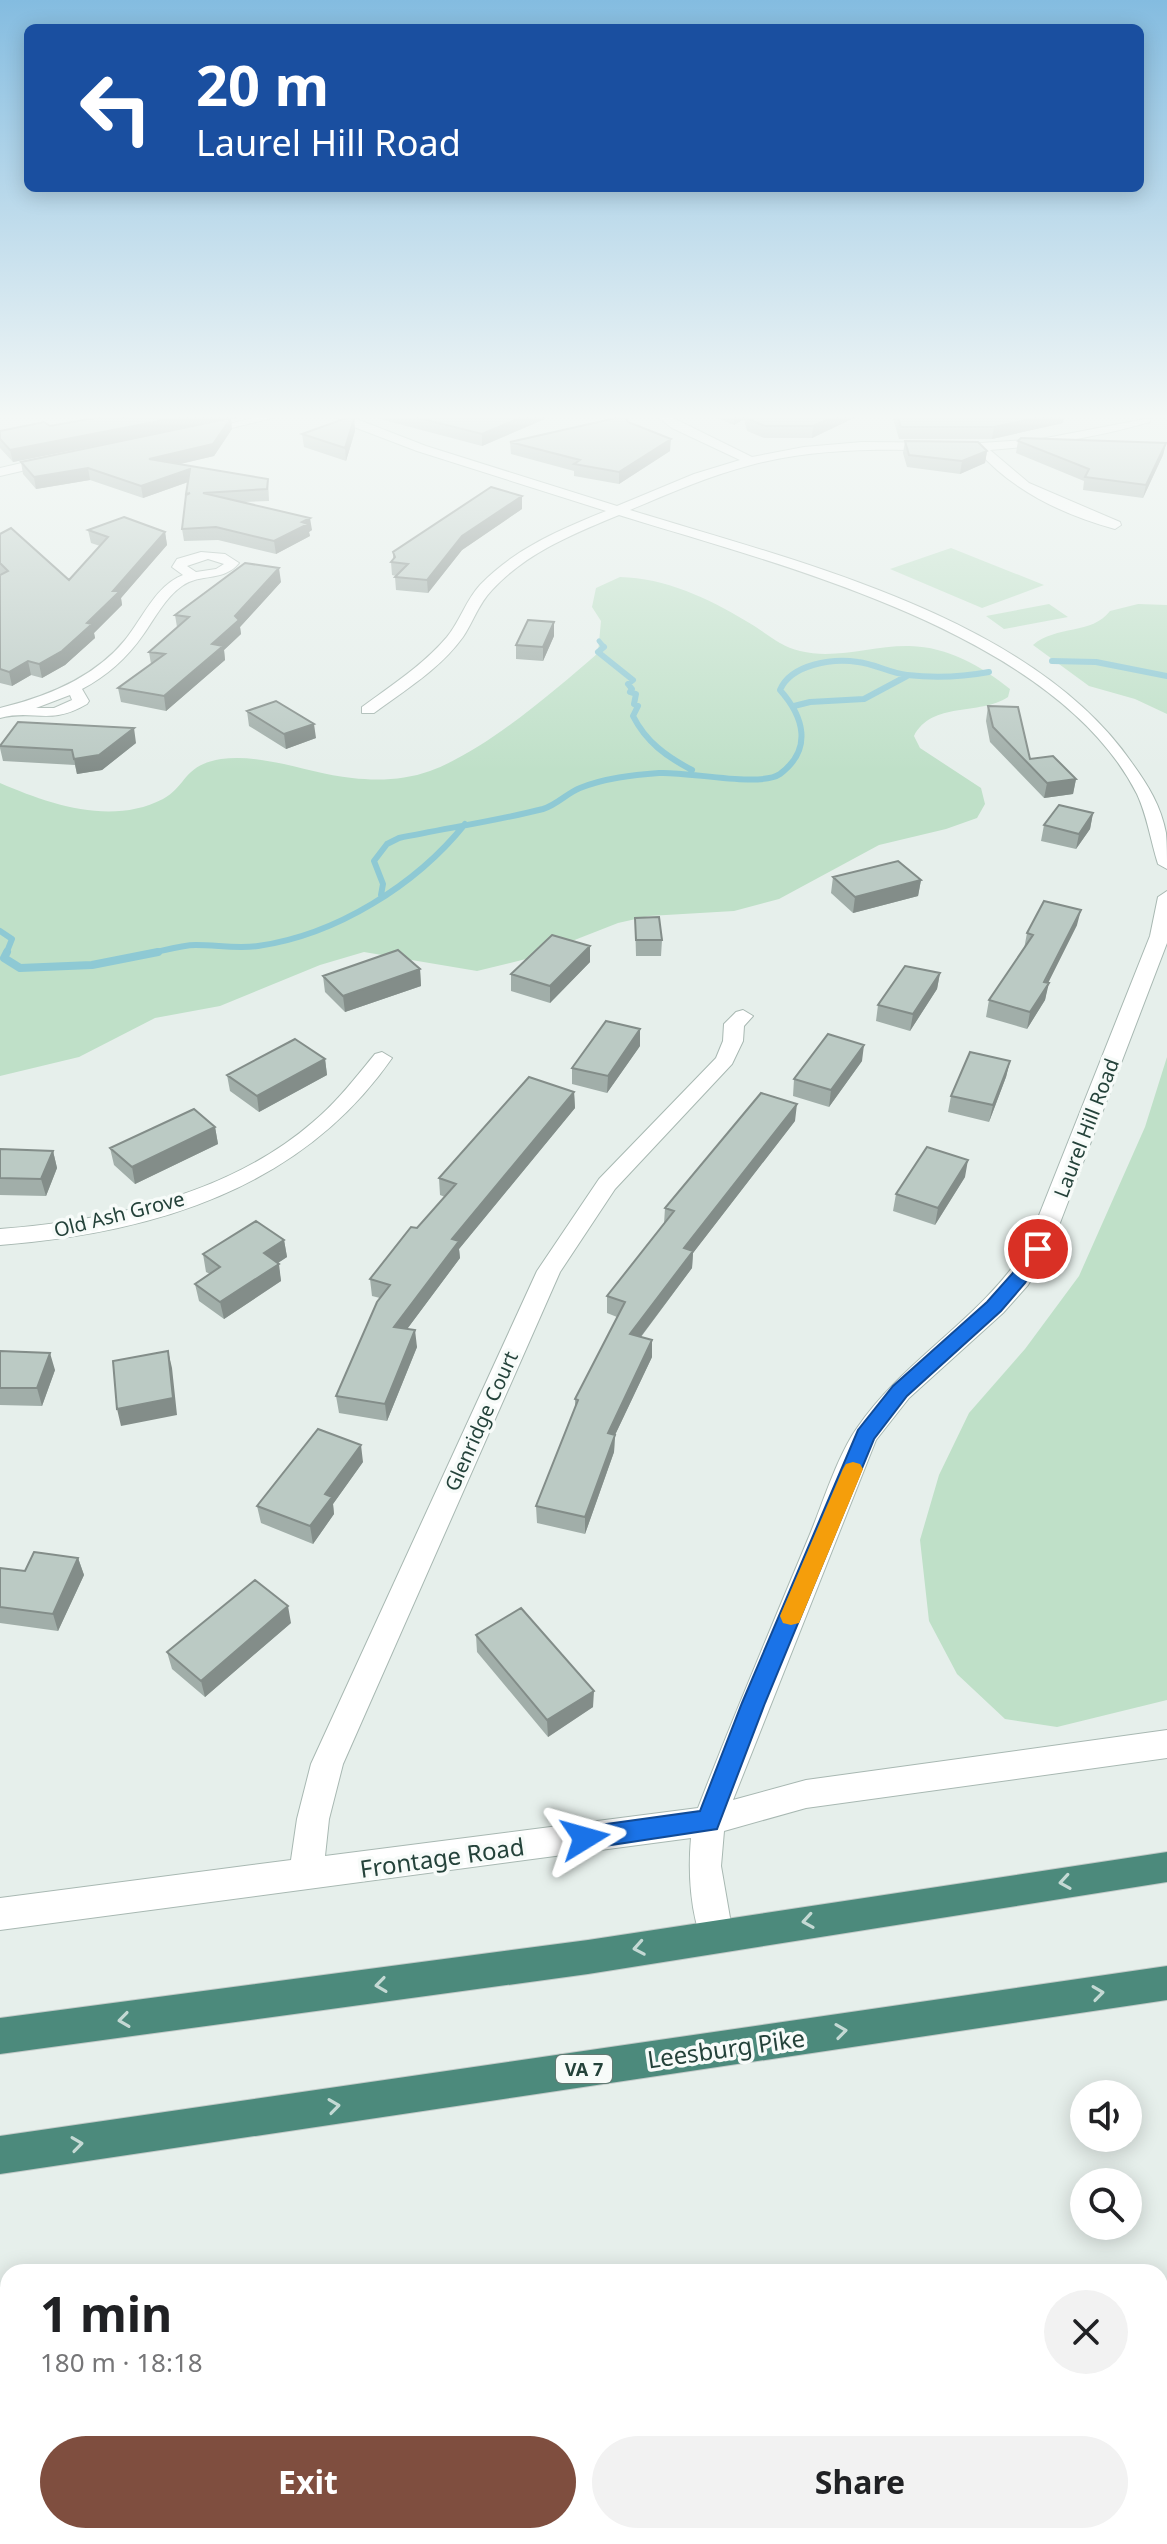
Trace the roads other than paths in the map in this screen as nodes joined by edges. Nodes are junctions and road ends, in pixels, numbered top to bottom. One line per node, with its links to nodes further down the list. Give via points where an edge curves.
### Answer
1 (566, 534): 4 (street, via 502,571 432,663)
2 (691, 534): 6 (street, via 878,598 960,633 1023,668 1078,710 1121,755 1154,812)
3 (191, 574): 5 (street, via 174,584 124,650 74,688 81,701 65,712)
4 (368, 710)
5 (0, 713)
6 (1167, 864)
7 (1167, 897): 12 (street, Laurel Hill Road, via 1160,936 1038,1249 994,1307 900,1391 865,1436)
8 (743, 1016): 14 (street, Glenridge Court, via 734,1024 725,1060 607,1184 549,1271 327,1764)
9 (382, 1058): 10 (street, Old Ash Grove, via 311,1135 233,1180 141,1213)
10 (0, 1237)
11 (1167, 1744): 12 (street, Frontage Road, via 806,1794)
12 (709, 1821): 14 (street, Frontage Road); 16 (street, Laurel Hill Road, via 705,1866)
13 (1167, 1867): 16 (highway, one-way to 16)
14 (306, 1875): 15 (street, Frontage Road)
15 (0, 1914)
16 (716, 1935): 18 (highway, one-way to 18)
17 (1167, 1983): 19 (highway, Leesburg Pike / VA 7, one-way to 17)
18 (0, 2036)
19 (0, 2155)

